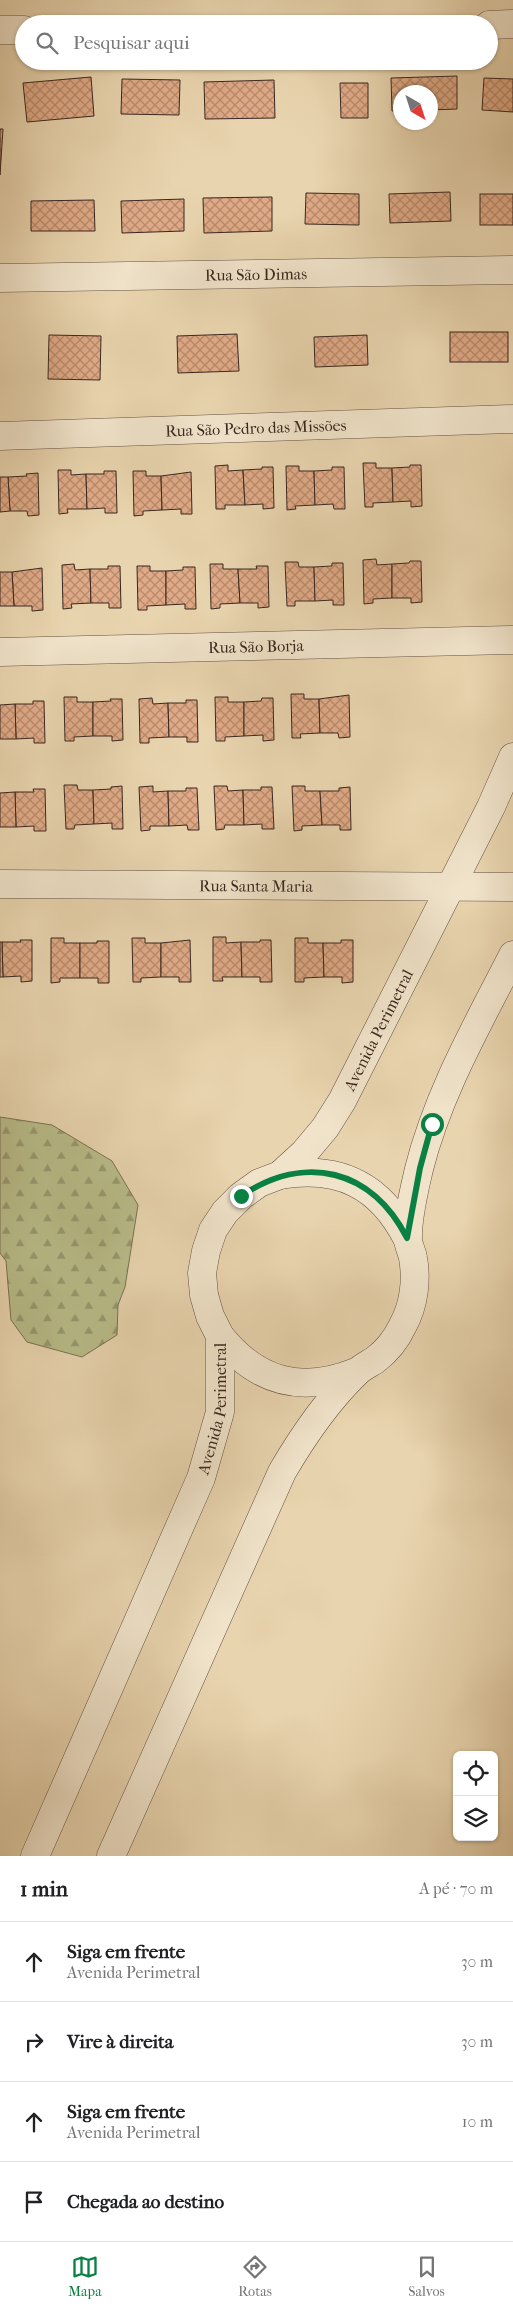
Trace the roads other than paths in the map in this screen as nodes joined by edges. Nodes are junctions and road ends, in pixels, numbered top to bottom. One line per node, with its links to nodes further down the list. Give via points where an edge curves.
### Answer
1 (513, 24): 2 (street)
2 (498, 25)
3 (0, 30): 4 (street)
4 (15, 30)
5 (513, 270): 6 (street, Rua São Dimas)
6 (0, 278)
7 (513, 419): 8 (street, Rua São Pedro das Missões)
8 (0, 436)
9 (513, 640): 10 (street, Rua São Borja)
10 (0, 652)
11 (513, 757): 13 (street, Avenida Perimetral)
12 (0, 884): 13 (street, Rua Santa Maria)
13 (451, 884): 14 (street, Rua Santa Maria); 16 (street, Avenida Perimetral, via 342,1101 325,1128)
14 (513, 886)
15 (513, 954): 17 (street, via 449,1082 432,1124)
16 (280, 1175): 17 (street, via 324,1172 346,1178 383,1201); 18 (street, Avenida Perimetral, via 259,1183 241,1196 213,1230 202,1273 204,1295)
17 (407, 1238): 19 (street, via 413,1259 412,1303 392,1343)
18 (220, 1336): 19 (street, via 234,1353 271,1377 315,1384 337,1380); 20 (street, Avenida Perimetral, via 220,1412 201,1478)
19 (358, 1371): 21 (street, via 300,1440 282,1472)
20 (35, 1856)
21 (111, 1856)

